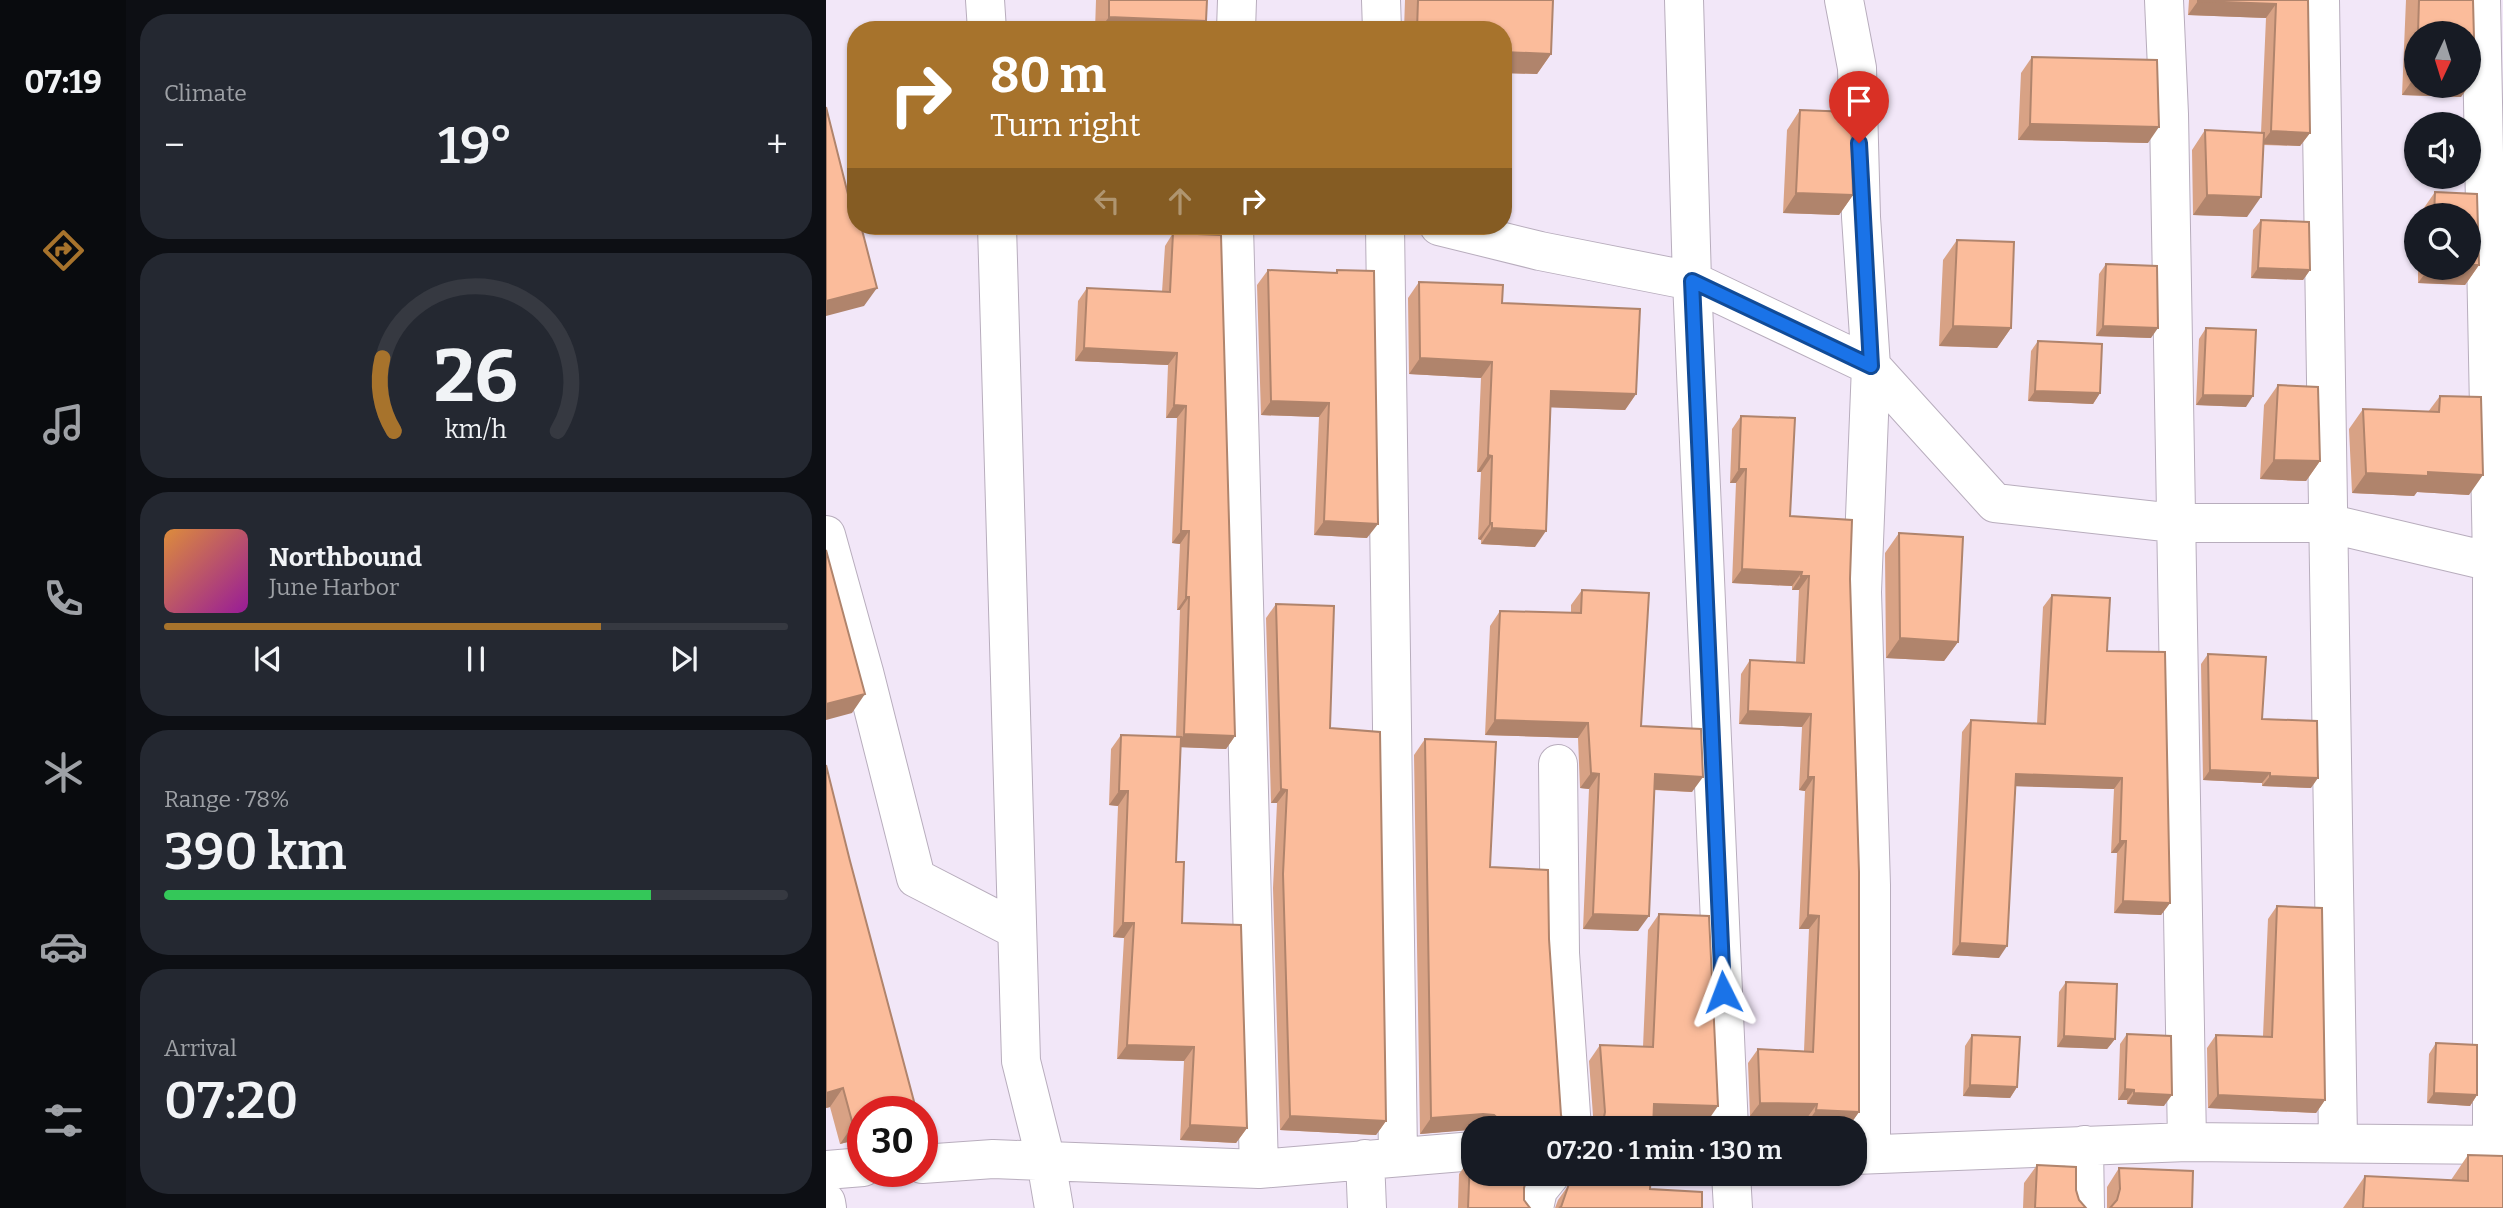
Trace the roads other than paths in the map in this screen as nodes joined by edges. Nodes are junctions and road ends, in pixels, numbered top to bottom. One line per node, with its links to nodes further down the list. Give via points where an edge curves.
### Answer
1 (985, 0): 9 (street)
2 (1237, 0): 10 (street)
3 (1381, 0): 11 (street)
4 (1684, 0): 16 (street)
5 (1844, 0): 17 (street, via 1857,68)
6 (2164, 0): 18 (street)
7 (2320, 0): 19 (street)
8 (2481, 0): 21 (street)
9 (986, 21)
10 (1236, 21)
11 (1382, 21)
12 (997, 235): 23 (street)
13 (1234, 235): 37 (street)
14 (1385, 235): 33 (street)
15 (1475, 235): 16 (street)
16 (1692, 281): 17 (street); 25 (street)
17 (1871, 366): 18 (street, via 1995,503); 26 (street, via 1862,592 1871,885)
18 (2175, 523): 19 (street); 27 (street)
19 (2327, 523): 21 (street); 28 (street, via 2338,1139)
20 (826, 535): 23 (street, via 916,878)
21 (2498, 562): 30 (street)
22 (1558, 764): 24 (street, via 1560,953)
23 (1017, 930): 34 (street, via 1021,1061)
24 (1571, 1116)
25 (1728, 1116)
26 (1864, 1116)
27 (2187, 1142): 28 (street); 29 (street)
28 (2324, 1143): 30 (street)
29 (2084, 1145): 32 (street); 47 (street)
30 (2497, 1145)
31 (1461, 1152): 33 (street)
32 (1867, 1154)
33 (1381, 1157): 37 (street); 44 (street)
34 (1046, 1161): 35 (street); 37 (street); 43 (street)
35 (938, 1163)
36 (847, 1168): 38 (street)
37 (1259, 1169)
38 (826, 1170)
39 (1541, 1186): 45 (street)
40 (1732, 1186): 46 (street)
41 (826, 1202): 42 (street)
42 (827, 1208)
43 (1054, 1208)
44 (1367, 1208)
45 (1534, 1208)
46 (1733, 1208)
47 (2085, 1208)

